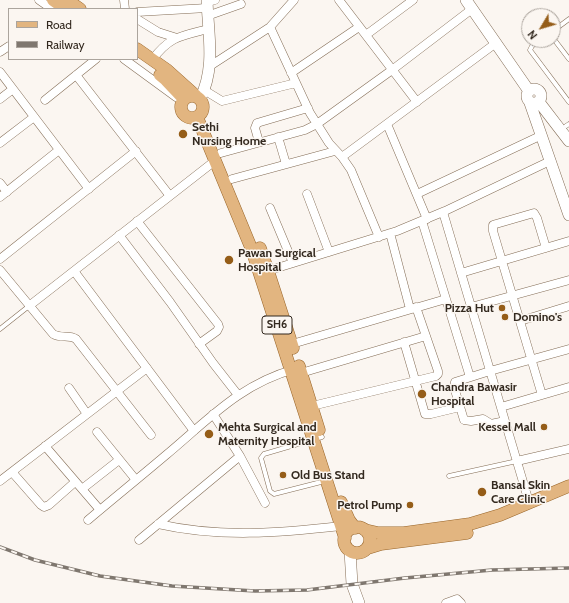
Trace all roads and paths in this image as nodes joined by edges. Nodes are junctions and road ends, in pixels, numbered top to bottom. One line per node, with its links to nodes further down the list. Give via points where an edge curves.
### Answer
1 (39, 0): 10 (street)
2 (53, 0): 11 (main road)
3 (67, 0): 12 (main road)
4 (294, 0): 15 (street)
5 (339, 0): 16 (street)
6 (413, 0): 18 (street)
7 (471, 3): 20 (main road); 30 (street); 36 (main road)
8 (241, 4): 9 (street)
9 (209, 5): 13 (street); 17 (main road)
10 (51, 8)
11 (65, 8)
12 (79, 8)
13 (138, 12)
14 (138, 20): 19 (street, via 158,32)
15 (270, 27): 29 (street); 32 (street)
16 (360, 27): 18 (street); 32 (street)
17 (208, 29): 19 (street); 29 (main road)
18 (366, 35): 30 (street)
19 (177, 38): 28 (street, via 160,49)
20 (496, 43): 36 (main road); 40 (street)
21 (531, 48): 41 (lane)
22 (561, 48): 24 (lane)
23 (138, 50): 28 (main road, SH6)
24 (569, 59)
25 (95, 60): 33 (street)
26 (126, 60): 39 (street)
27 (138, 60): 39 (main road, SH6)
28 (152, 60): 39 (main road, SH6, via 167,70)
29 (210, 66): 39 (main road, via 208,77)
30 (392, 70): 40 (street); 44 (street)
31 (0, 72): 35 (street)
32 (291, 73): 34 (street)
33 (76, 75): 38 (street); 54 (street)
34 (296, 83): 39 (street, via 222,101); 42 (street)
35 (13, 88): 37 (street); 43 (street)
36 (535, 96): 46 (main road); 47 (main road); 49 (main road)
37 (0, 99)
38 (45, 100)
39 (195, 102): 55 (main road, SH6)
40 (417, 102): 45 (street)
41 (569, 102)
42 (308, 108): 44 (street); 50 (street, via 257,123 255,128)
43 (34, 117): 51 (street); 52 (street)
44 (317, 124): 48 (street); 53 (street)
45 (387, 124): 56 (street); 64 (street)
46 (568, 127)
47 (542, 135): 57 (main road); 64 (street)
48 (278, 137): 50 (street); 58 (street)
49 (569, 141)
50 (259, 142): 55 (street)
51 (0, 143)
52 (59, 150): 61 (street); 62 (street)
53 (335, 151): 56 (street); 58 (street)
54 (136, 152): 61 (street); 65 (street)
55 (218, 156): 59 (main road, SH6); 65 (street); 83 (main road, SH6, via 252,250)
56 (342, 156): 74 (street, via 351,170)
57 (550, 161): 68 (street); 69 (main road)
58 (286, 164): 59 (street)
59 (232, 179): 83 (main road, SH6)
60 (0, 183): 62 (street)
61 (89, 189): 78 (street)
62 (7, 192): 66 (street)
63 (307, 194): 77 (street)
64 (417, 194): 70 (street)
65 (170, 196): 71 (street)
66 (0, 198)
67 (270, 208): 80 (street)
68 (443, 212): 70 (street); 84 (street)
69 (569, 215)
70 (425, 220): 72 (street); 87 (street)
71 (137, 221): 73 (street); 96 (street, via 218,324 217,331)
72 (390, 233): 74 (street); 91 (street)
73 (119, 235): 82 (street); 96 (street)
74 (379, 237): 77 (street)
75 (569, 241): 76 (street)
76 (546, 248): 79 (street); 79 (street, via 538,218 534,213 496,224 492,228)
77 (329, 252): 80 (street)
78 (0, 259)
79 (502, 261): 84 (street); 86 (street)
80 (293, 263): 83 (street)
81 (0, 270): 88 (street)
82 (74, 271): 88 (street); 100 (street)
83 (264, 272): 97 (main road, SH6); 101 (main road, SH6)
84 (461, 273): 90 (street)
85 (569, 280): 86 (street)
86 (512, 296): 90 (street); 92 (street)
87 (446, 299): 91 (street); 103 (street)
88 (29, 306): 93 (lane); 107 (street, via 54,334 76,339)
89 (569, 306): 92 (street)
90 (471, 307): 102 (street)
91 (413, 308): 94 (street); 97 (street)
92 (520, 321): 99 (street)
93 (0, 329)
94 (426, 336): 95 (street); 104 (street, via 438,374 433,378)
95 (404, 342): 101 (street); 104 (street)
96 (199, 344): 108 (street)
97 (292, 344): 101 (main road, SH6)
98 (569, 349): 99 (street)
99 (532, 359): 102 (street); 109 (street)
100 (147, 368): 107 (street); 116 (street)
101 (297, 370): 108 (street, via 270,377); 110 (main road, SH6); 119 (main road, SH6)
102 (490, 371): 103 (street); 112 (street)
103 (470, 377): 111 (street, via 458,380 454,384)
104 (416, 382): 110 (street); 111 (street, via 425,414)
105 (569, 387): 109 (street)
106 (69, 388): 113 (street)
107 (117, 391): 113 (street); 118 (street)
108 (238, 395): 114 (street)
109 (542, 395): 112 (street)
110 (312, 406): 119 (main road, SH6)
111 (460, 407): 115 (street, via 464,420 482,419 491,424)
112 (501, 408): 115 (street)
113 (87, 414): 120 (street)
114 (213, 414): 116 (street); 122 (street)
115 (505, 421): 124 (street)
116 (194, 431): 127 (street)
117 (97, 432): 123 (street)
118 (151, 435)
119 (318, 439): 128 (main road, SH6); 128 (lane, via 262,456 261,460 272,493 277,494); 140 (main road, SH6, via 342,505 349,520)
120 (45, 446): 125 (street); 130 (street)
121 (569, 449): 124 (street)
122 (240, 456): 135 (street); 138 (street)
123 (119, 460): 127 (street); 132 (street)
124 (517, 461): 126 (lane); 134 (street)
125 (12, 472): 129 (street); 130 (street, via 44,507)
126 (449, 476)
127 (136, 480): 136 (street)
128 (327, 480): 139 (main road, SH6)
129 (0, 481)
130 (75, 482): 132 (street)
131 (569, 486): 134 (main road)
132 (82, 490): 136 (street)
133 (569, 495): 143 (main road, via 469,532)
134 (529, 502): 140 (main road, via 500,515 470,524 404,533 378,533)
135 (265, 503)
136 (100, 510): 137 (street)
137 (88, 520)
138 (158, 524): 139 (street, via 198,532 226,533 289,532); 142 (street)
139 (341, 526): 141 (main road, SH6)
140 (360, 529): 141 (main road, via 347,533); 143 (main road, SH6, via 370,538)
141 (345, 538): 144 (main road, SH6, via 346,547)
142 (139, 540)
143 (368, 548): 144 (main road, via 360,553)
144 (350, 551): 145 (main road, via 352,584)
145 (359, 603)
146 (446, 603): 147 (street, via 457,599)
147 (461, 603)

